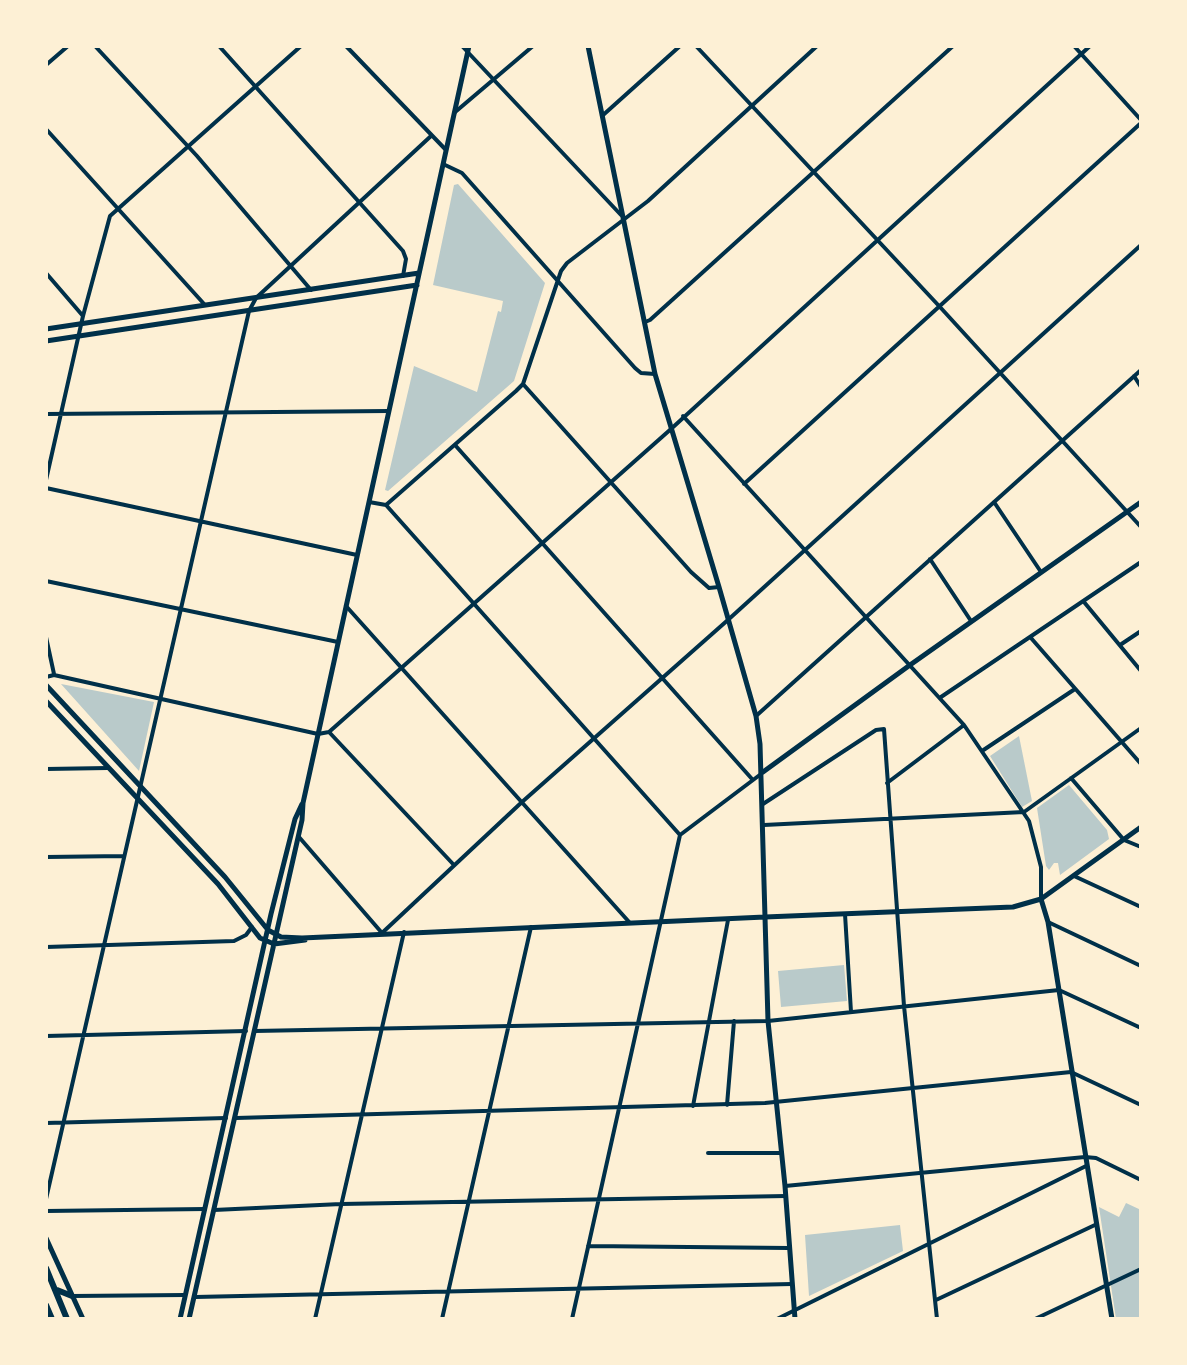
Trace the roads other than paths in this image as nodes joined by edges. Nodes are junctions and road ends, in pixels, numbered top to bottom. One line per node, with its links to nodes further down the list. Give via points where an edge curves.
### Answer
1 (68, 46): 17 (street)
2 (95, 46): 26 (street)
3 (219, 46): 19 (street)
4 (301, 46): 19 (street)
5 (346, 46): 25 (street)
6 (462, 46): 15 (street)
7 (533, 46): 18 (street)
8 (586, 46): 22 (main road)
9 (680, 46): 22 (street)
10 (696, 46): 20 (street)
11 (817, 46): 20 (street)
12 (953, 46): 29 (street)
13 (1074, 46): 16 (street)
14 (1090, 46): 16 (street)
15 (468, 49): 18 (street); 21 (main road)
16 (1081, 54): 23 (street); 33 (street)
17 (46, 65)
18 (493, 81): 21 (street); 32 (street)
19 (255, 86): 26 (street); 30 (street)
20 (753, 104): 29 (street); 32 (street, via 648,201)
21 (454, 113): 27 (main road)
22 (602, 116): 32 (main road)
23 (1141, 121): 44 (street)
24 (46, 129): 31 (street)
25 (431, 136): 27 (street); 30 (street)
26 (187, 148): 31 (street); 35 (street)
27 (446, 150): 28 (main road)
28 (443, 164): 37 (main road); 39 (street, via 462,173)
29 (815, 172): 33 (street); 47 (street)
30 (358, 202): 35 (street); 38 (street, via 403,251)
31 (117, 209): 43 (street); 46 (street, via 107,222)
32 (621, 217): 39 (street, via 567,263); 47 (main road)
33 (877, 238): 44 (street); 61 (street)
34 (1141, 245): 52 (street)
35 (291, 264): 41 (street); 42 (street)
36 (46, 273): 46 (street)
37 (419, 273): 38 (main road); 40 (main road)
38 (403, 276): 41 (main road)
39 (558, 280): 53 (street, via 635,368); 55 (street)
40 (417, 285): 45 (main road); 57 (main road)
41 (311, 290): 42 (main road)
42 (256, 298): 43 (main road); 45 (street)
43 (205, 306): 46 (main road)
44 (940, 307): 52 (street); 67 (street)
45 (249, 311): 49 (main road); 58 (street)
46 (83, 320): 48 (main road); 49 (street)
47 (643, 323): 53 (main road)
48 (46, 329)
49 (79, 336): 50 (main road); 60 (street)
50 (46, 341)
51 (1141, 370): 54 (street)
52 (1000, 373): 63 (street); 77 (street)
53 (655, 374): 62 (main road)
54 (1134, 376): 56 (street); 63 (street)
55 (523, 384): 64 (street); 66 (street)
56 (1141, 387)
57 (389, 411): 58 (street); 69 (main road)
58 (225, 412): 60 (street); 74 (street)
59 (46, 414): 60 (street)
60 (61, 414): 65 (street)
61 (683, 416): 62 (street); 67 (street)
62 (671, 429): 66 (street); 83 (main road)
63 (1063, 440): 70 (street); 73 (street)
64 (455, 445): 72 (street); 76 (street)
65 (46, 480)
66 (611, 481): 76 (street); 83 (street, via 703,585)
67 (744, 484): 77 (street)
68 (46, 488): 74 (street)
69 (369, 502): 72 (street); 78 (main road)
70 (994, 502): 79 (street); 81 (street)
71 (1141, 502): 73 (main road)
72 (386, 505): 85 (street)
73 (1127, 511): 75 (street); 81 (main road)
74 (201, 521): 78 (street); 87 (street)
75 (1141, 527)
76 (542, 544): 85 (street); 101 (street)
77 (805, 549): 88 (street); 89 (street)
78 (357, 555): 86 (main road)
79 (930, 559): 88 (street); 90 (street)
80 (1141, 562): 84 (street)
81 (1041, 572): 90 (main road)
82 (46, 581): 87 (street)
83 (719, 587): 89 (main road)
84 (1084, 602): 93 (street); 95 (street)
85 (473, 603): 97 (street); 112 (street)
86 (346, 605): 94 (main road); 97 (street)
87 (180, 609): 94 (street); 105 (street)
88 (866, 618): 96 (street); 107 (street)
89 (729, 619): 101 (street); 107 (main road)
90 (971, 621): 96 (main road)
91 (1141, 631): 95 (street)
92 (46, 637): 99 (street)
93 (1031, 638): 103 (street); 104 (street)
94 (338, 642): 111 (main road)
95 (1119, 645): 98 (street)
96 (910, 665): 104 (street); 118 (main road)
97 (401, 667): 110 (street); 124 (street)
98 (1141, 671)
99 (54, 675): 100 (street); 105 (street)
100 (46, 677)
101 (663, 677): 112 (street); 120 (street)
102 (46, 685): 122 (main road)
103 (1075, 689): 113 (street); 114 (street)
104 (941, 697): 108 (street)
105 (160, 700): 111 (street); 122 (street)
106 (46, 701): 116 (main road)
107 (756, 716): 118 (main road)
108 (964, 725): 114 (street); 121 (street)
109 (1141, 728): 113 (street)
110 (329, 732): 111 (street); 137 (street)
111 (318, 734): 125 (main road)
112 (592, 738): 124 (street); 131 (street)
113 (1121, 742): 115 (street); 119 (street)
114 (982, 751): 127 (street)
115 (1141, 764)
116 (110, 768): 117 (street); 123 (main road)
117 (46, 769)
118 (763, 772): 120 (street); 126 (main road)
119 (1071, 778): 127 (street); 133 (street)
120 (752, 779): 131 (street)
121 (887, 783): 126 (street, via 882,728); 128 (street)
122 (140, 785): 123 (street); 150 (main road)
123 (137, 797): 135 (street); 148 (main road)
124 (522, 802): 137 (street); 147 (street)
125 (303, 803): 132 (main road); 150 (main road)
126 (763, 804): 129 (main road)
127 (1024, 812): 128 (street); 139 (street, via 1041,867)
128 (889, 819): 129 (street); 141 (street)
129 (764, 825): 143 (main road)
130 (1141, 827): 133 (main road)
131 (680, 835): 145 (street)
132 (299, 837): 152 (street); 153 (main road)
133 (1124, 840): 134 (street); 138 (main road)
134 (1141, 847)
135 (124, 856): 136 (street); 157 (street)
136 (46, 857)
137 (454, 865): 152 (street)
138 (1073, 876): 139 (main road); 140 (street)
139 (1041, 899): 141 (main road, via 1013,907); 146 (main road)
140 (1141, 907)
141 (896, 911): 142 (main road); 161 (street)
142 (845, 914): 143 (main road); 162 (street)
143 (765, 917): 144 (main road); 165 (main road)
144 (728, 919): 145 (main road); 163 (street)
145 (661, 922): 147 (main road); 166 (street)
146 (1048, 922): 159 (street); 160 (main road)
147 (630, 923): 149 (main road)
148 (252, 927): 155 (main road); 157 (street, via 234,941)
149 (532, 927): 151 (main road); 167 (street)
150 (268, 930): 153 (main road); 155 (main road)
151 (404, 932): 152 (main road); 168 (street)
152 (382, 933): 154 (main road)
153 (276, 935): 154 (main road); 156 (main road)
154 (315, 936): 156 (main road)
155 (265, 943): 156 (main road); 170 (main road)
156 (274, 944): 171 (main road)
157 (104, 945): 158 (street); 172 (street)
158 (46, 947)
159 (1141, 966)
160 (1059, 990): 161 (street); 169 (street); 174 (main road)
161 (904, 1006): 162 (street); 175 (street)
162 (851, 1012): 165 (street)
163 (707, 1021): 164 (street); 166 (street); 179 (street)
164 (734, 1021): 165 (street); 177 (street)
165 (768, 1021): 176 (main road)
166 (638, 1022): 167 (street); 180 (street)
167 (509, 1024): 168 (street); 181 (street)
168 (382, 1027): 171 (street); 182 (street)
169 (1141, 1028)
170 (246, 1031): 172 (street); 183 (main road)
171 (255, 1031): 184 (main road)
172 (83, 1035): 173 (street); 186 (street)
173 (46, 1036)
174 (1071, 1072): 175 (street); 178 (street); 189 (main road)
175 (912, 1087): 176 (street); 191 (street)
176 (776, 1102): 177 (street); 188 (main road)
177 (727, 1105): 179 (street)
178 (1141, 1105)
179 (693, 1106): 180 (street)
180 (619, 1109): 181 (street); 195 (street)
181 (489, 1112): 182 (street); 197 (street)
182 (362, 1115): 184 (street); 198 (street)
183 (226, 1118): 186 (street); 199 (main road)
184 (236, 1118): 200 (main road)
185 (46, 1123): 186 (street)
186 (63, 1123): 196 (street)
187 (708, 1153): 188 (street)
188 (782, 1153): 193 (main road)
189 (1085, 1157): 190 (main road); 191 (street); 192 (street)
190 (1086, 1166): 202 (main road); 204 (street)
191 (920, 1174): 193 (street); 204 (street)
192 (1141, 1180)
193 (785, 1186): 194 (main road)
194 (786, 1196): 195 (street); 206 (main road)
195 (599, 1198): 197 (street); 205 (street)
196 (46, 1199)
197 (469, 1202): 198 (street); 213 (street)
198 (341, 1204): 200 (street); 214 (street)
199 (205, 1209): 201 (street); 215 (main road)
200 (214, 1210): 217 (main road)
201 (46, 1211)
202 (1097, 1224): 210 (main road); 218 (street)
203 (46, 1238): 216 (main road)
204 (928, 1245): 218 (street); 220 (street)
205 (588, 1246): 206 (street); 212 (street)
206 (789, 1248): 209 (main road)
207 (46, 1268): 211 (main road)
208 (1141, 1269): 210 (street)
209 (792, 1284): 212 (street); 220 (main road)
210 (1107, 1284): 232 (street); 233 (main road)
211 (54, 1289): 216 (main road); 222 (main road)
212 (579, 1289): 213 (street); 228 (street)
213 (449, 1291): 214 (street); 227 (street)
214 (321, 1294): 217 (street); 226 (street)
215 (186, 1295): 216 (street); 224 (main road)
216 (72, 1296): 223 (main road)
217 (195, 1297): 225 (main road)
218 (935, 1300): 231 (street)
219 (46, 1305): 221 (main road)
220 (794, 1311): 229 (street); 230 (main road)
221 (52, 1319)
222 (67, 1319)
223 (83, 1319)
224 (180, 1319)
225 (189, 1319)
226 (315, 1319)
227 (442, 1319)
228 (572, 1319)
229 (777, 1319)
230 (795, 1319)
231 (937, 1319)
232 (1035, 1319)
233 (1112, 1319)

